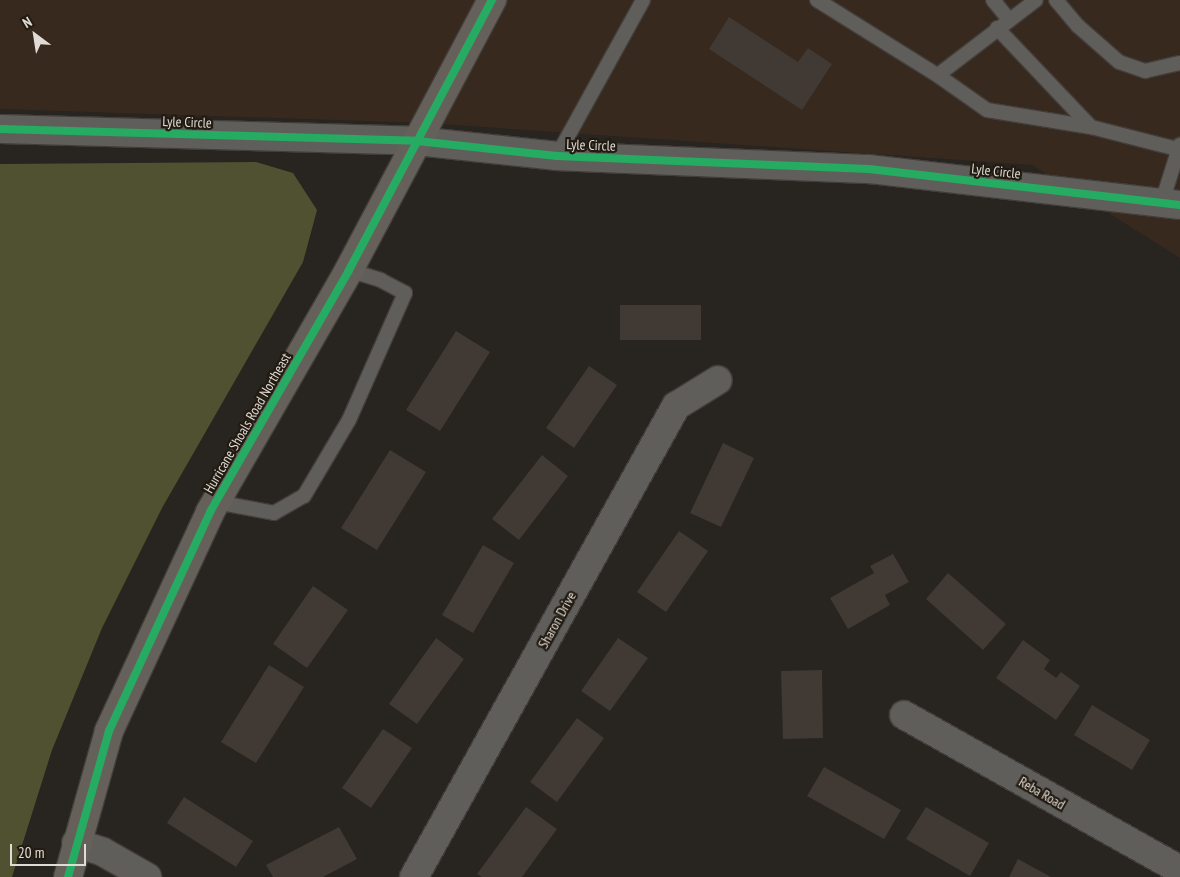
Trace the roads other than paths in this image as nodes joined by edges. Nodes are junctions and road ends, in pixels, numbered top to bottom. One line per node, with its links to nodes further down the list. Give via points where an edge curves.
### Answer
1 (492, 0): 12 (street, Hurricane Shoals Road Northeast)
2 (643, 0): 14 (lane)
3 (992, 0): 7 (lane)
4 (1036, 0): 7 (lane)
5 (1056, 0): 8 (lane, via 1078,26 1120,62 1145,71)
6 (819, 1): 9 (lane)
7 (1003, 24): 9 (lane); 10 (lane)
8 (1180, 63)
9 (938, 75): 10 (lane, via 987,110)
10 (1091, 127): 13 (lane)
11 (0, 129): 12 (street, Lyle Circle)
12 (417, 141): 14 (street, Lyle Circle); 16 (street, Hurricane Shoals Road Northeast)
13 (1179, 147): 15 (lane)
14 (557, 156): 15 (street, Lyle Circle, via 869,169)
15 (1171, 203)
16 (349, 270): 18 (street, Hurricane Shoals Road Northeast); 18 (lane, via 381,280 405,293 348,420 304,496 274,514)
17 (718, 380): 24 (street, Sharon Drive, via 676,406)
18 (216, 502): 20 (street, Hurricane Shoals Road Northeast, via 109,731)
19 (904, 714): 21 (street, Reba Road)
20 (76, 842): 22 (street, Hurricane Shoals Road Northeast); 23 (street, via 103,852)
21 (1168, 870)
22 (68, 877)
23 (147, 877)
24 (414, 877)

